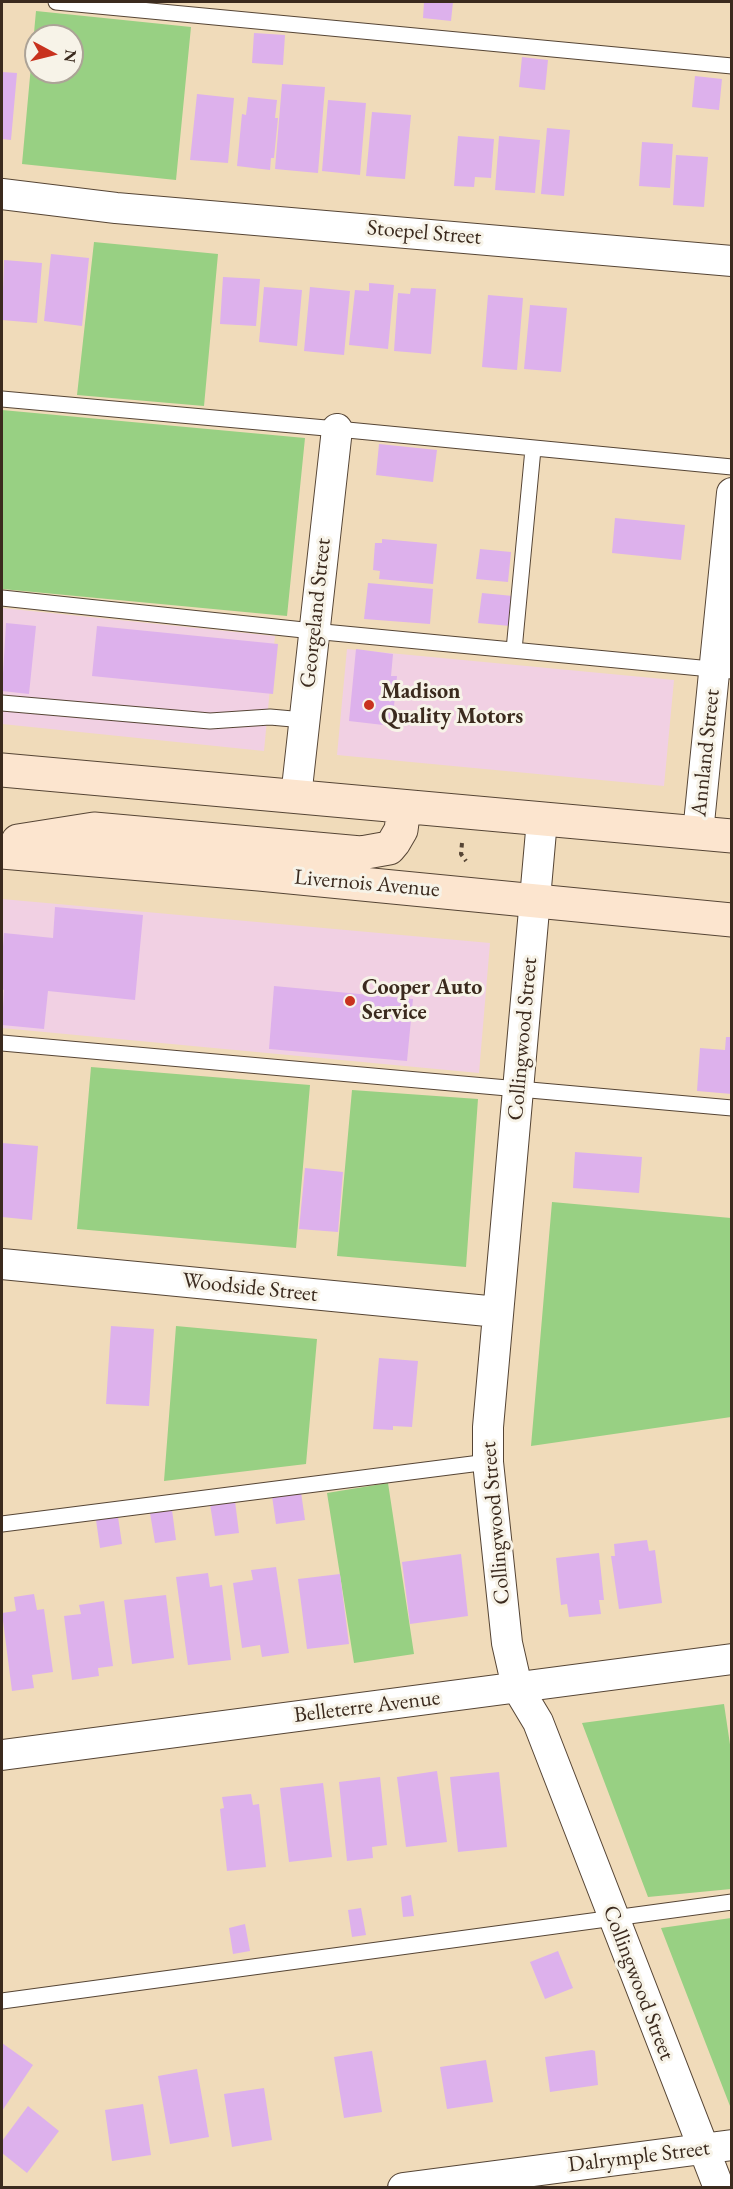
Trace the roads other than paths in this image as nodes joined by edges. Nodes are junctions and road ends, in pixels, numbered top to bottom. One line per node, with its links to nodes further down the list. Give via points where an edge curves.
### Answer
1 (56, 2): 2 (lane)
2 (732, 66)
3 (2, 194): 4 (street, Stoepel Street, via 116,208)
4 (732, 261)
5 (2, 399): 6 (lane)
6 (337, 429): 7 (lane); 11 (street, Georgeland Street)
7 (533, 449): 8 (lane); 12 (lane)
8 (732, 467)
9 (732, 494): 13 (street, Annland Street)
10 (2, 598): 11 (lane)
11 (313, 631): 12 (lane); 15 (street, Georgeland Street)
12 (514, 650): 13 (lane)
13 (723, 670): 22 (street, Annland Street)
14 (2, 703): 15 (lane, via 210,721 270,717)
15 (304, 720): 19 (street, Georgeland Street)
16 (2, 770): 17 (main road)
17 (87, 778): 18 (main road); 19 (main road)
18 (2, 792)
19 (296, 797): 20 (main road)
20 (404, 807): 21 (main road); 24 (main road, via 401,830 389,848 361,853 94,829)
21 (542, 820): 22 (main road); 26 (street, Collingwood Street)
22 (698, 833): 23 (main road)
23 (732, 836)
24 (2, 843)
25 (2, 852): 26 (main road, Livernois Avenue)
26 (536, 900): 27 (main road, Livernois Avenue); 29 (street, Collingwood Street)
27 (732, 920)
28 (2, 1043): 29 (lane)
29 (518, 1089): 30 (lane); 32 (street, Collingwood Street)
30 (732, 1108)
31 (2, 1264): 32 (street, Woodside Street)
32 (498, 1312): 33 (street, Collingwood Street, via 488,1427)
33 (489, 1462): 34 (lane); 36 (street, Collingwood Street, via 507,1643)
34 (2, 1524)
35 (732, 1659): 36 (street, Belleterre Avenue)
36 (517, 1687): 37 (street, Belleterre Avenue); 39 (street, Collingwood Street, via 538,1722)
37 (2, 1755)
38 (732, 1902): 39 (lane)
39 (612, 1917): 40 (lane); 41 (street, Collingwood Street)
40 (2, 2001)
41 (718, 2147): 42 (street, Dalrymple Street); 44 (street, Collingwood Street)
42 (456, 2184): 43 (street, Dalrymple Street)
43 (403, 2187)
44 (719, 2187)

